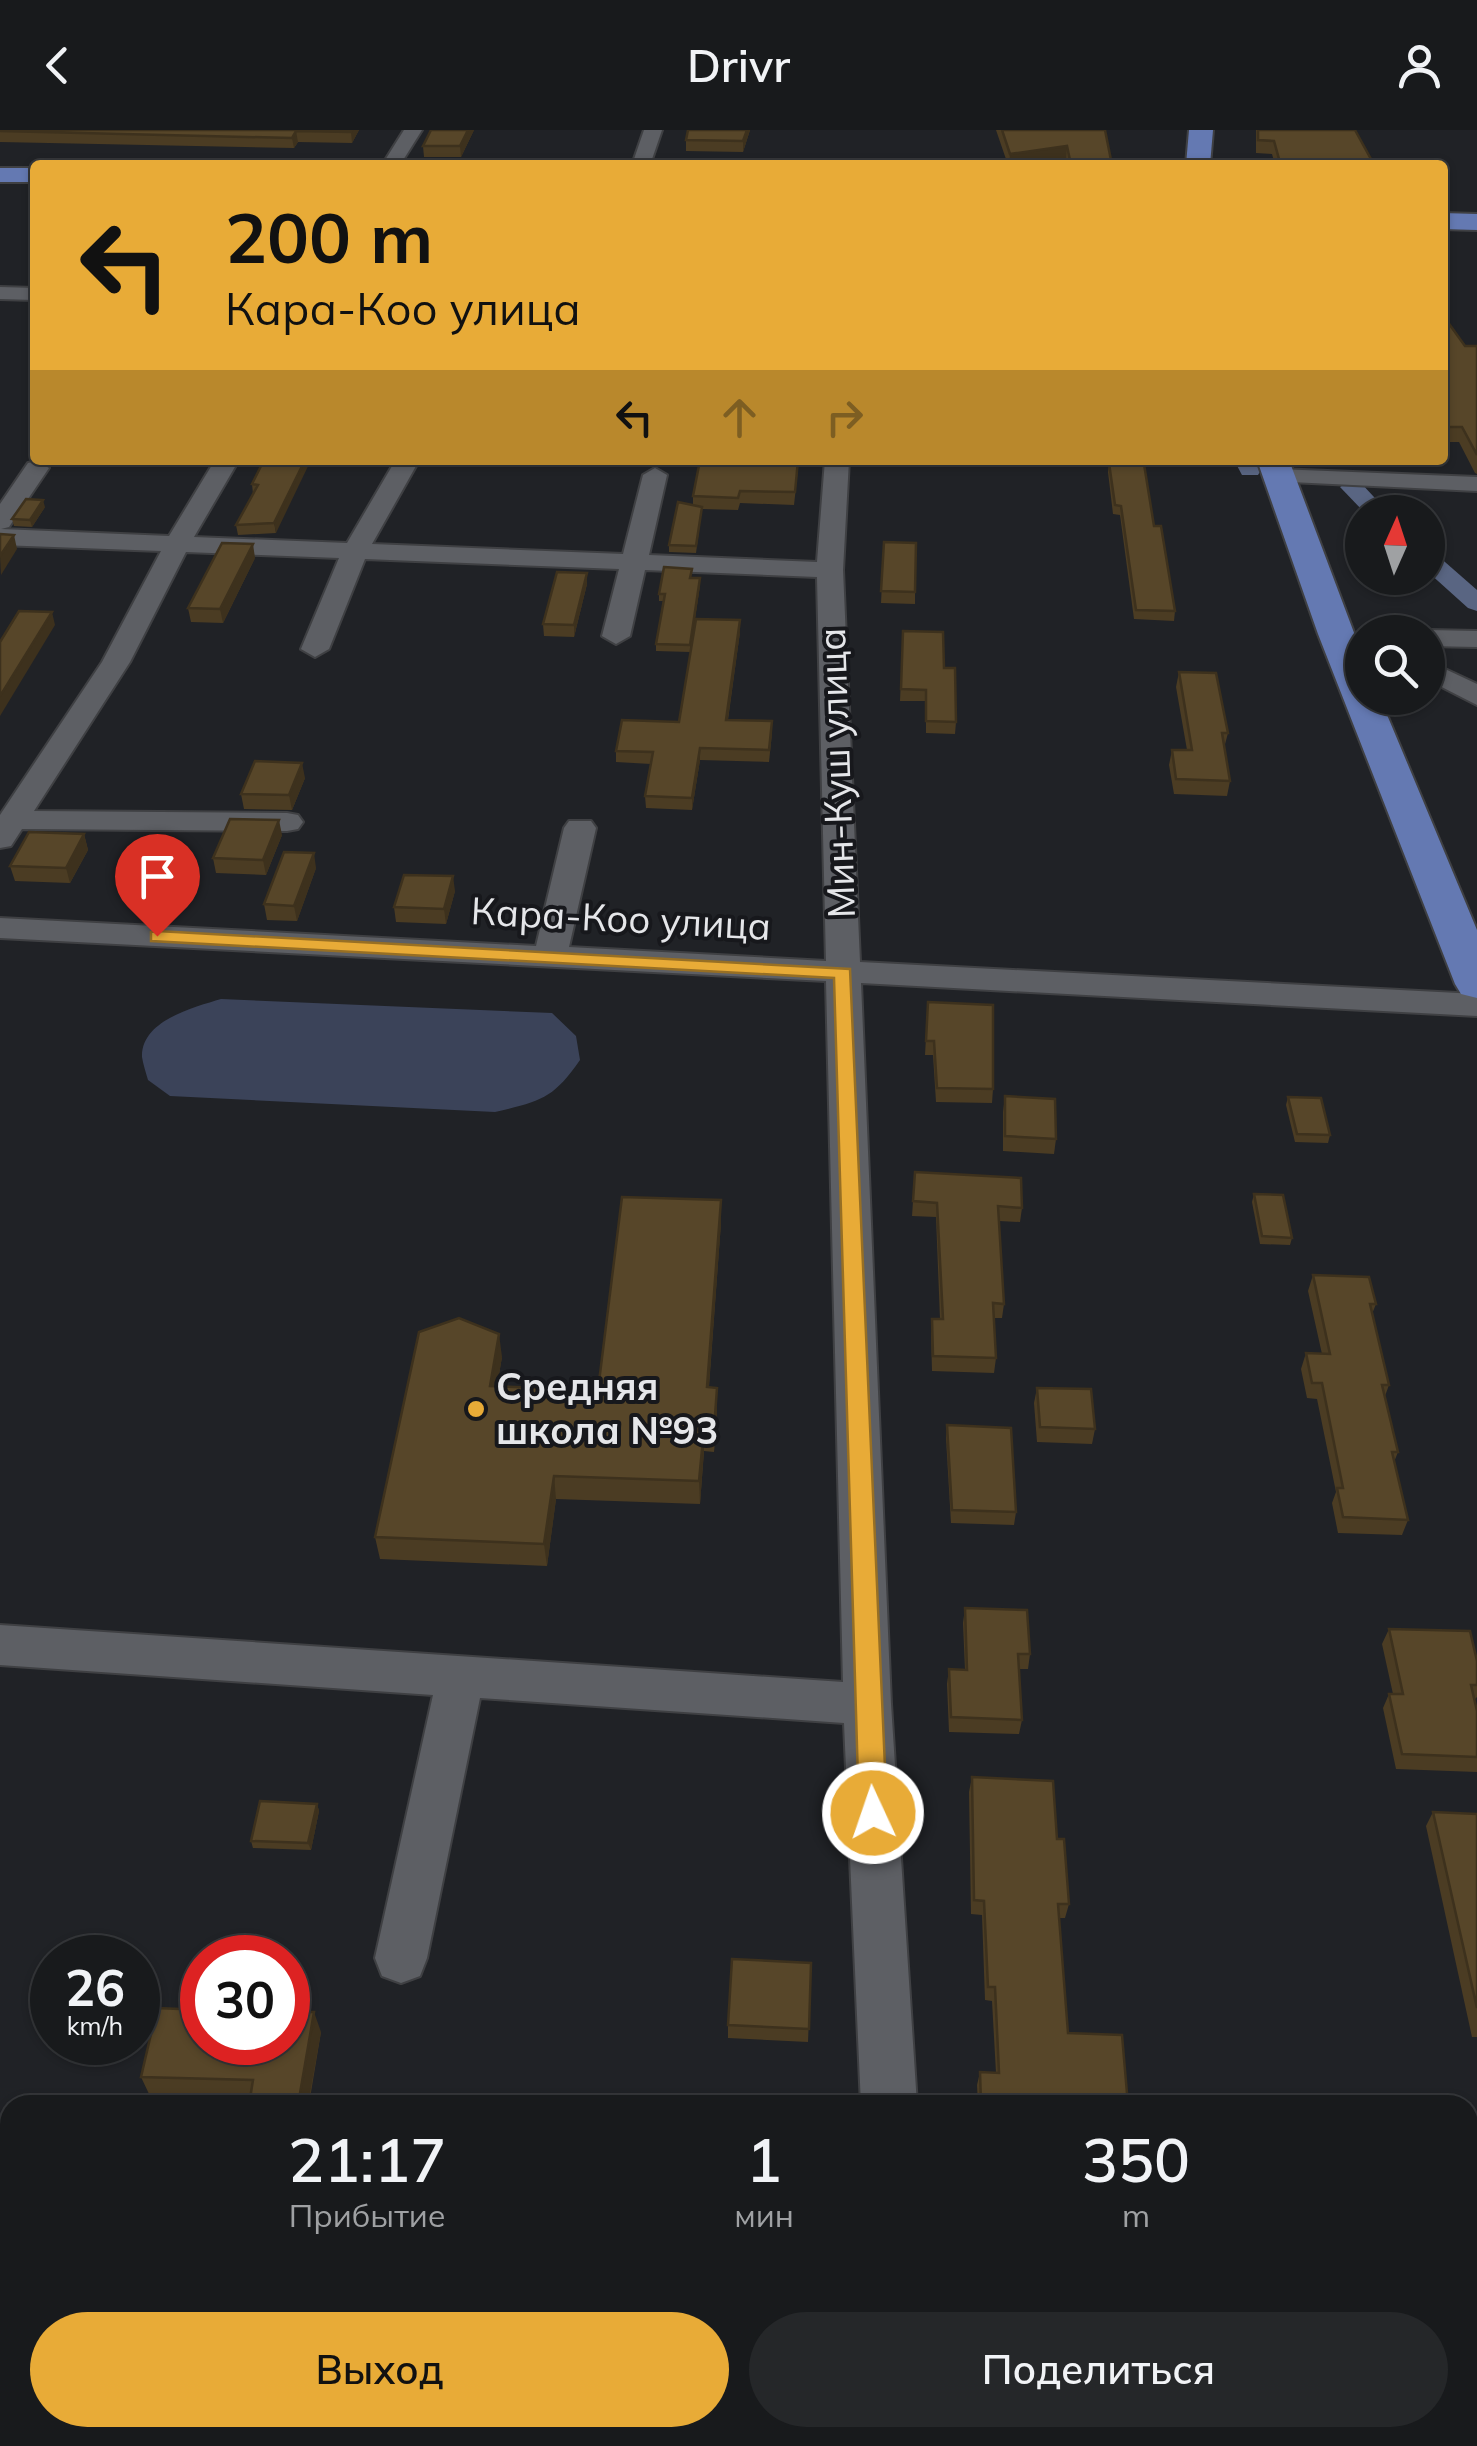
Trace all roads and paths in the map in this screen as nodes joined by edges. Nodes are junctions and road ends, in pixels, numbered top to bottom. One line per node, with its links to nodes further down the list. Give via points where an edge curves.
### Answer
1 (413, 130): 4 (street)
2 (653, 130): 5 (street)
3 (1200, 130): 6 (main road)
4 (394, 160)
5 (643, 160)
6 (1198, 160)
7 (0, 175): 8 (main road)
8 (30, 176)
9 (0, 191): 10 (main road)
10 (30, 191)
11 (1448, 208): 12 (main road)
12 (1477, 208)
13 (1448, 222): 14 (main road)
14 (1477, 222)
15 (0, 293): 16 (street)
16 (30, 294)
17 (224, 465): 26 (street)
18 (837, 465): 29 (street, Мин-Куш улица)
19 (404, 466): 27 (street)
20 (37, 468): 24 (street)
21 (1276, 468): 23 (street); 30 (main road)
22 (655, 475): 28 (street)
23 (1477, 484)
24 (0, 522)
25 (0, 536): 26 (street)
26 (178, 543): 27 (street); 40 (street, via 116,662)
27 (356, 549): 28 (street); 34 (street)
28 (634, 563): 29 (street); 31 (street)
29 (830, 570): 43 (street, Мин-Куш улица)
30 (1345, 626)
31 (616, 636)
32 (1445, 639): 33 (street)
33 (1477, 640)
34 (314, 649)
35 (1445, 678): 36 (street)
36 (1477, 696)
37 (1378, 715): 44 (main road)
38 (287, 822): 40 (street)
39 (580, 828): 42 (street)
40 (6, 830)
41 (0, 928): 42 (street, Кара-Коо улица)
42 (550, 958): 43 (street, Кара-Коо улица)
43 (844, 973): 45 (street, Кара-Коо улица); 48 (street, Мин-Куш улица)
44 (1477, 984)
45 (1477, 1005)
46 (0, 1645): 47 (street)
47 (461, 1676): 48 (street); 49 (street)
48 (867, 1704): 50 (street, Мин-Куш улица)
49 (402, 1958)
50 (888, 2095)

